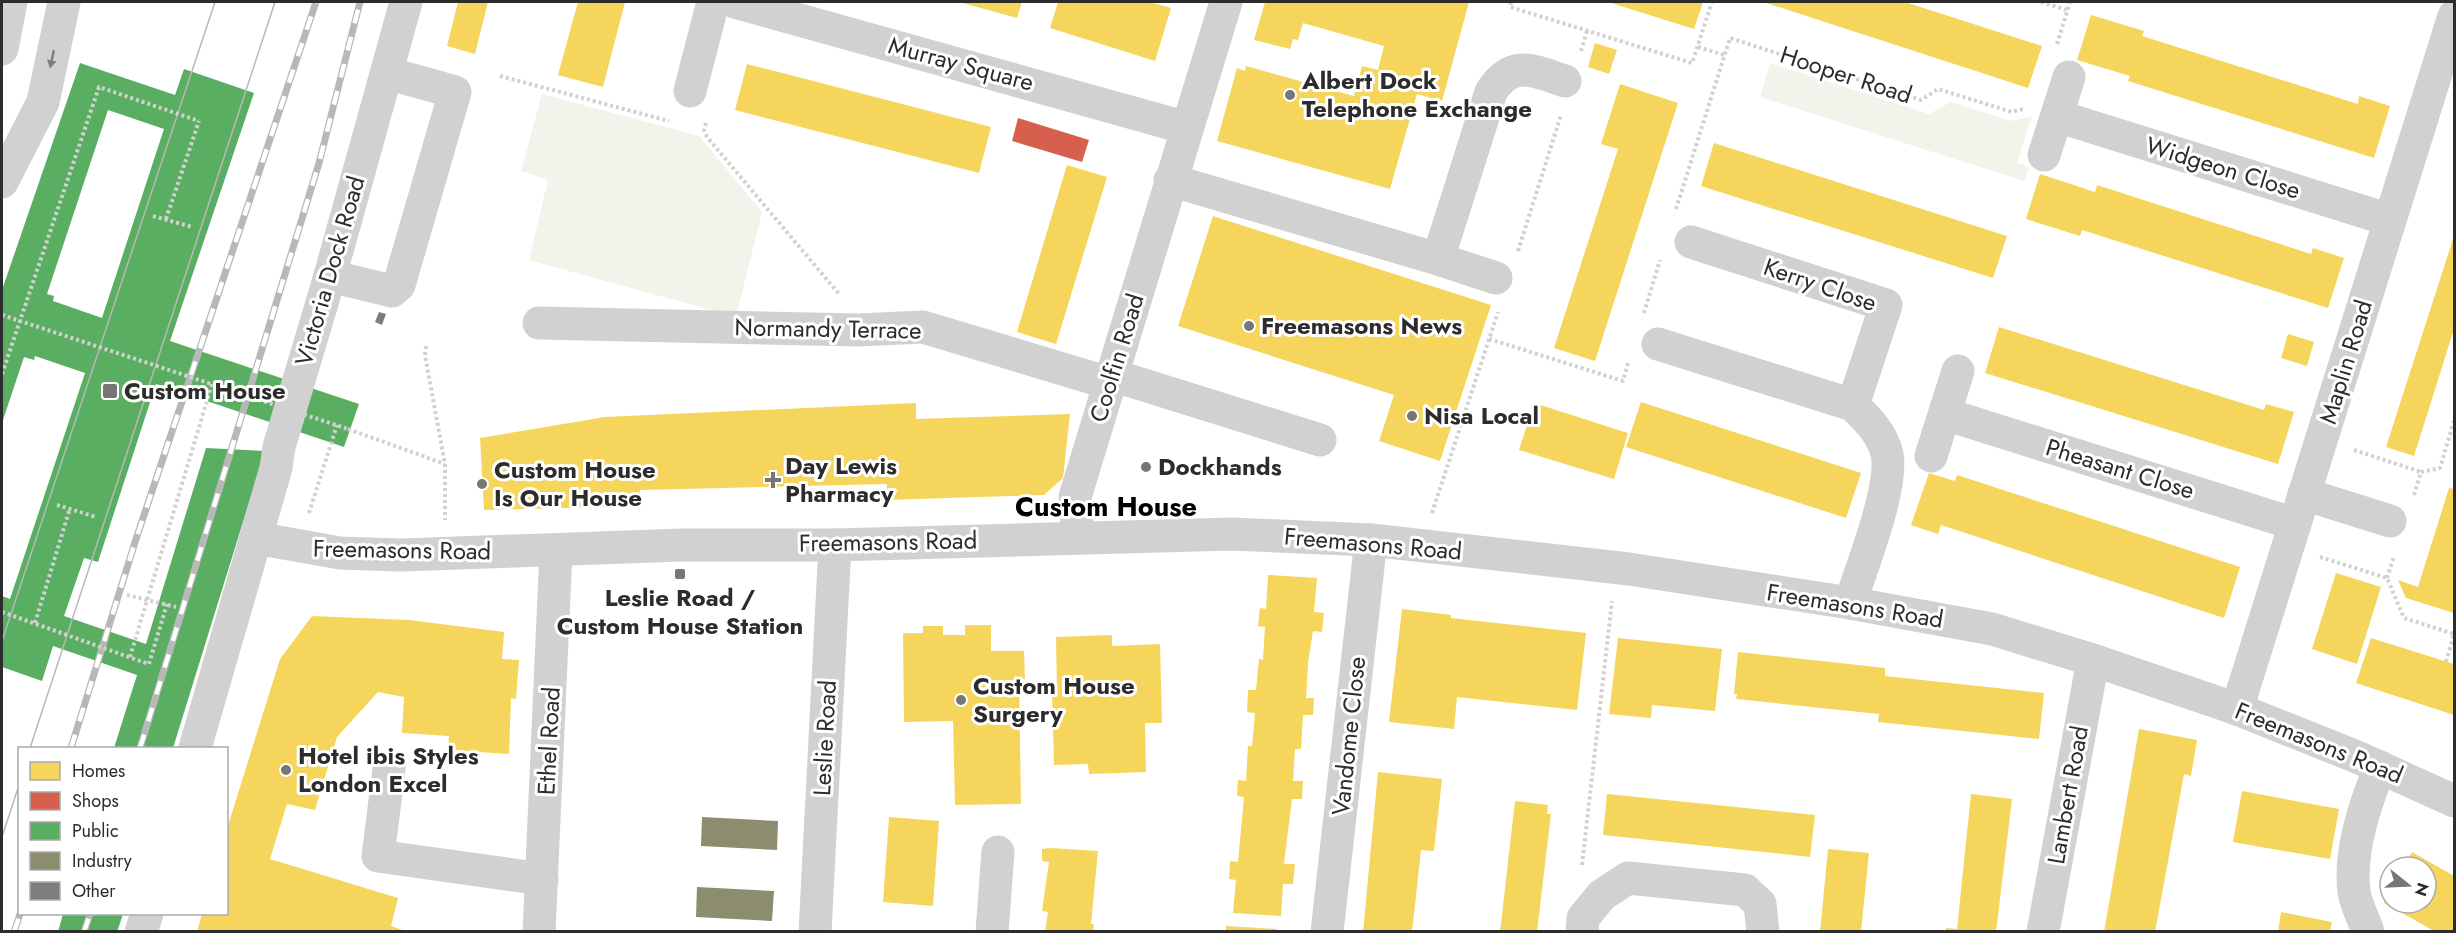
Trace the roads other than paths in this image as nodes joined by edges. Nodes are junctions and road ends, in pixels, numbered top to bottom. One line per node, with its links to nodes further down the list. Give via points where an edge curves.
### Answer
1 (11, 2): 8 (street)
2 (64, 2): 17 (street, one-way to 17, via 43,102)
3 (406, 2): 10 (street, Victoria Dock Road)
4 (713, 2): 12 (street)
5 (735, 2): 14 (street, Murray Square)
6 (1226, 2): 14 (street, Coolfin Road)
7 (2454, 16): 18 (street, Maplin Road)
8 (2, 49)
9 (2062, 64): 13 (street)
10 (387, 73): 21 (street, Victoria Dock Road); 21 (street, via 455,92 399,285 392,291)
11 (1565, 81): 20 (street, via 1522,68 1498,81 1491,92)
12 (690, 91)
13 (2043, 112): 15 (street); 18 (street, Widgeon Close)
14 (1187, 128): 16 (street, Coolfin Road)
15 (2044, 155)
16 (1170, 180): 20 (street); 26 (street, Coolfin Road)
17 (2, 182)
18 (2390, 220): 32 (street, Maplin Road)
19 (1690, 242): 27 (street, Kerry Close, via 1886,305)
20 (1438, 259): 22 (street)
21 (330, 276): 33 (street, Victoria Dock Road)
22 (1496, 279)
23 (539, 323): 26 (street, Normandy Terrace, via 858,330 923,327)
24 (1658, 344): 27 (street)
25 (1958, 371): 28 (street)
26 (1110, 379): 29 (street); 34 (street, Coolfin Road, via 1075,497)
27 (1853, 405): 38 (street, via 1876,428 1887,455 1888,480)
28 (1945, 414): 30 (street); 32 (street, Pheasant Close)
29 (1320, 440)
30 (1931, 456)
31 (2390, 521): 32 (street, Pheasant Close)
32 (2296, 522): 40 (street, Maplin Road)
33 (256, 538): 37 (street, Freemasons Road, via 340,553); 41 (street, Victoria Dock Road)
34 (1078, 538): 35 (street, Freemasons Road, via 1232,534); 36 (street, Freemasons Road)
35 (1371, 540): 38 (street, Freemasons Road, via 1616,568); 52 (street, Vandome Close)
36 (835, 545): 37 (street, Freemasons Road, via 682,545); 50 (street, Leslie Road)
37 (556, 551): 46 (street, Ethel Road)
38 (1850, 603): 39 (street, Freemasons Road, via 1992,629)
39 (2093, 660): 40 (street, Freemasons Road); 55 (street, Lambert Road)
40 (2237, 709): 42 (street, Freemasons Road)
41 (195, 747)
42 (2380, 767): 44 (street, Freemasons Road); 56 (street, via 2354,861 2354,894)
43 (389, 769): 46 (street, via 378,856)
44 (2454, 801)
45 (998, 852): 51 (street)
46 (542, 879): 49 (street, Ethel Road)
47 (147, 915): 48 (street)
48 (141, 932)
49 (539, 932)
50 (815, 932)
51 (992, 932)
52 (1327, 932)
53 (1582, 932): 54 (street, via 1583,918 1602,895 1628,878 1744,890 1760,904)
54 (1763, 932)
55 (2043, 932)
56 (2368, 932)

